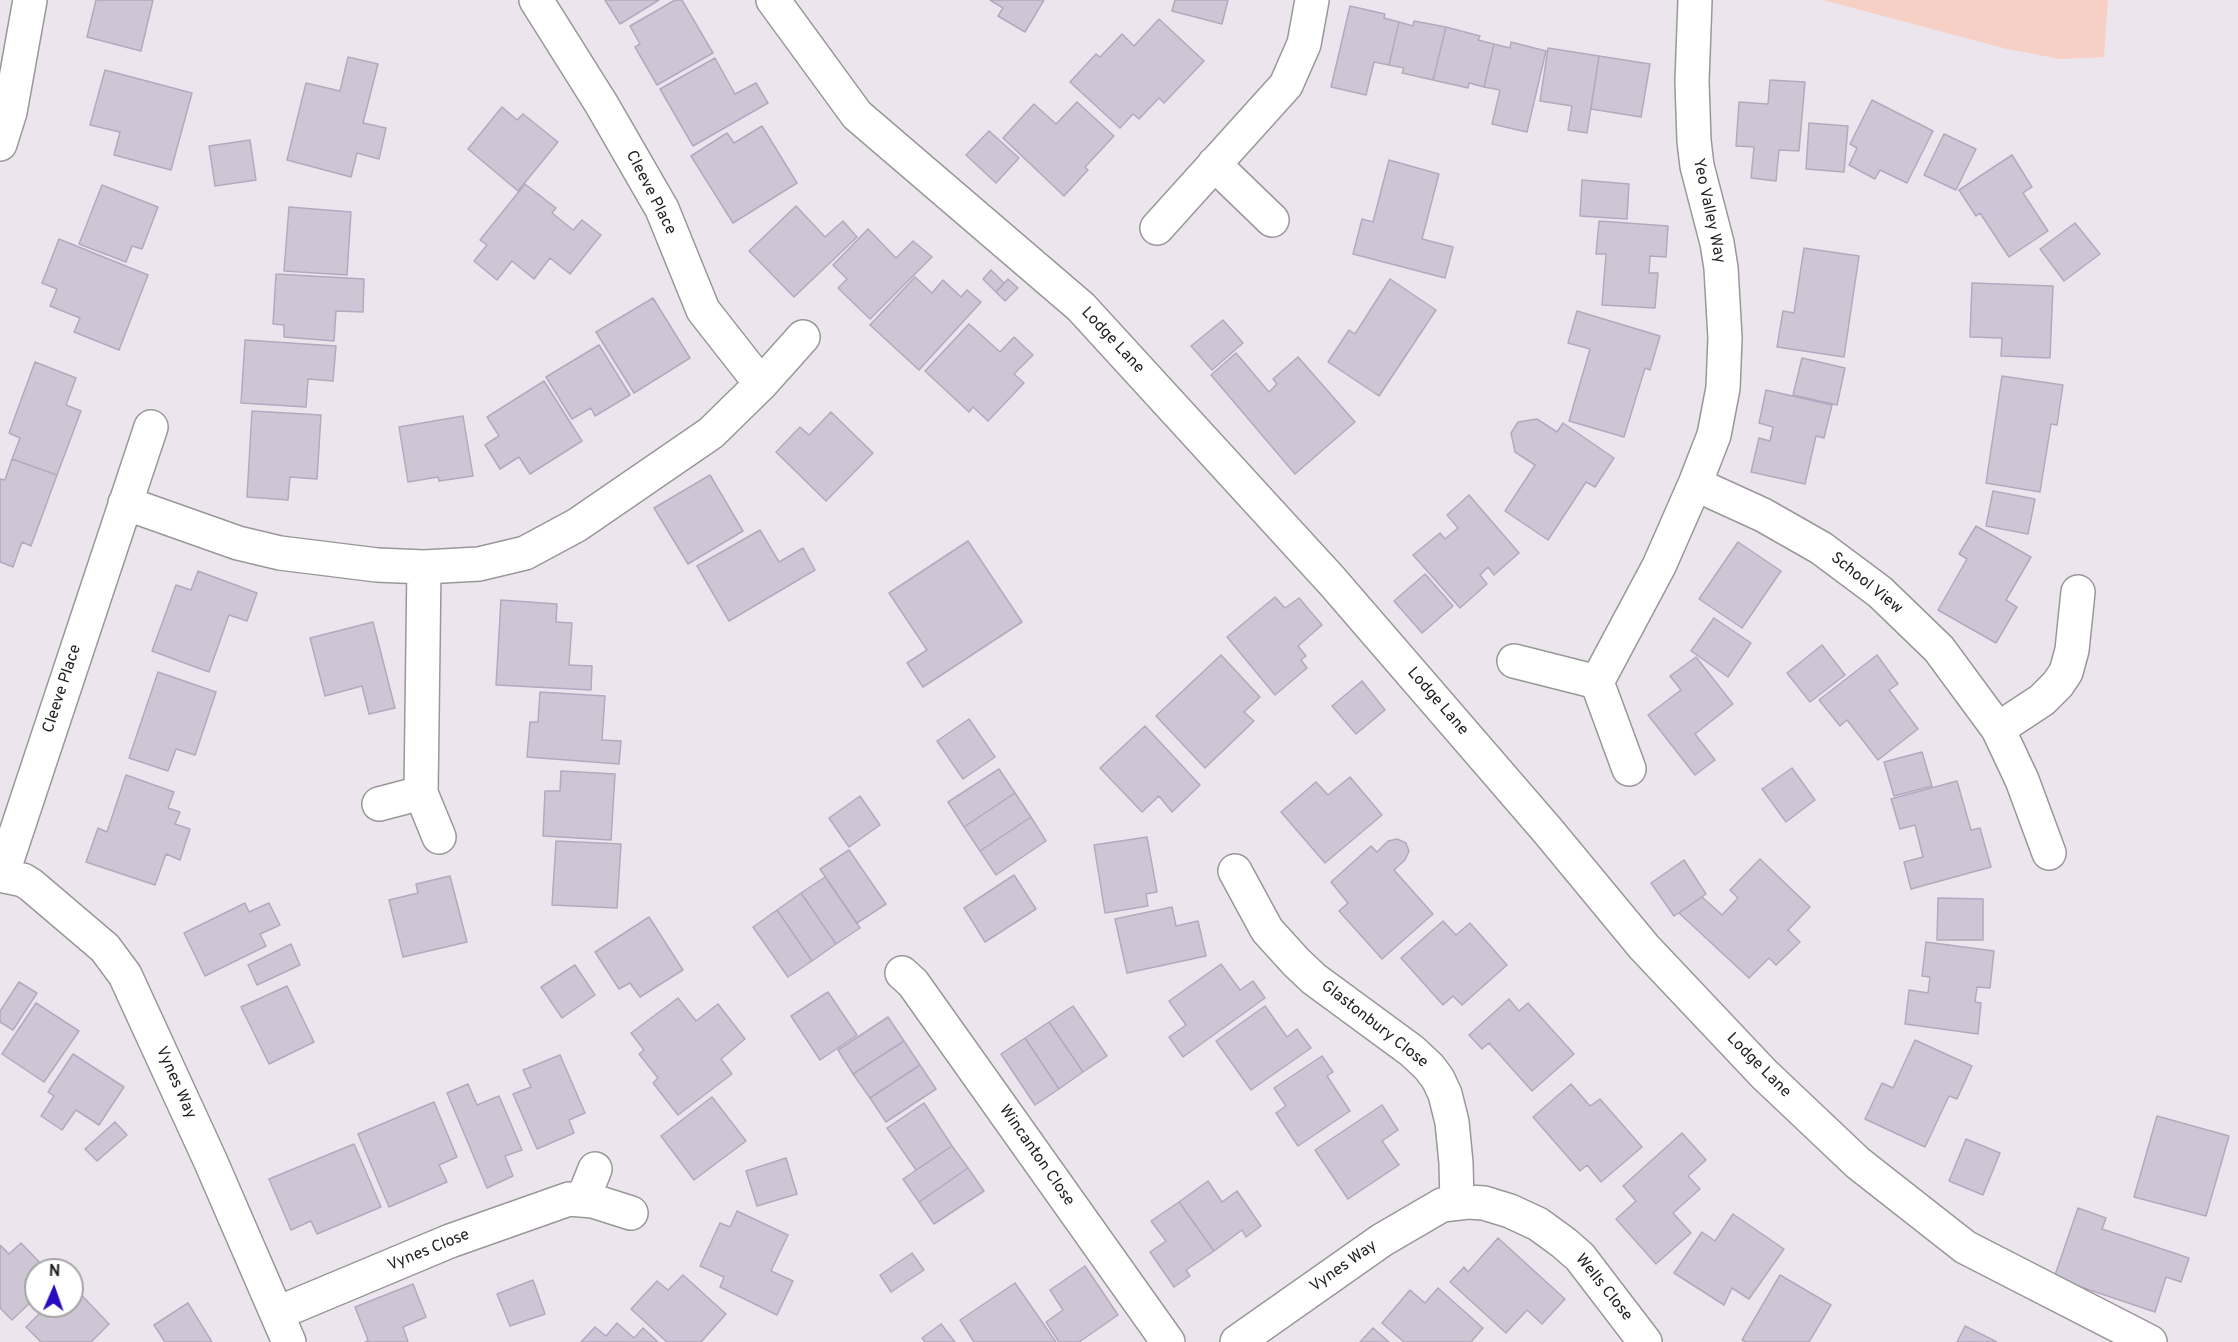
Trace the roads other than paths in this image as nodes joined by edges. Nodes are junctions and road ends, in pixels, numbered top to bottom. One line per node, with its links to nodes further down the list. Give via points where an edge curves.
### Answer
1 (30, 0): 6 (street, via 10,112)
2 (536, 0): 11 (street, Cleeve Place, via 662,209 703,310)
3 (773, 0): 36 (street, Lodge Lane, via 857,115 1081,307 1340,590 1644,947 1764,1074 1858,1163 1965,1247)
4 (1312, 0): 7 (street, via 1304,44 1286,85)
5 (1695, 0): 13 (street, Yeo Valley Way, via 1694,141 1718,251 1725,338 1718,419)
6 (0, 144)
7 (1215, 164): 8 (street); 9 (street)
8 (1272, 220)
9 (1157, 228)
10 (803, 337): 11 (street)
11 (761, 384): 15 (street, via 711,433 550,541 525,553 479,564)
12 (150, 427): 14 (street, Cleeve Place)
13 (1695, 484): 18 (street, Yeo Valley Way, via 1659,566); 19 (street, School View, via 1790,529 1849,567 1939,649)
14 (125, 502): 15 (street, via 238,543 280,553); 26 (street, Cleeve Place)
15 (424, 567): 21 (street)
16 (2078, 592): 19 (street, via 2066,672 2042,700)
17 (1514, 661): 18 (street)
18 (1597, 682): 20 (street)
19 (1998, 729): 24 (street, School View)
20 (1629, 769)
21 (421, 794): 22 (street); 23 (street)
22 (379, 804)
23 (440, 837)
24 (2049, 854)
25 (1235, 870): 30 (street, Glastonbury Close, via 1267,930 1296,962 1412,1052 1438,1079 1452,1122)
26 (1, 875): 32 (street, Vynes Way, via 31,885 105,948 126,975)
27 (902, 973): 33 (street, Wincanton Close, via 914,983)
28 (595, 1169): 29 (street)
29 (583, 1199): 31 (street, Vynes Close); 32 (street, Vynes Close, via 569,1199 450,1241)
30 (1457, 1203): 34 (street, Vynes Way, via 1436,1208 1382,1240); 35 (street, Wells Close, via 1498,1206 1538,1224 1564,1242)
31 (631, 1213)
32 (283, 1327)
33 (1168, 1342)
34 (1236, 1342)
35 (1645, 1342)
36 (2150, 1342)

